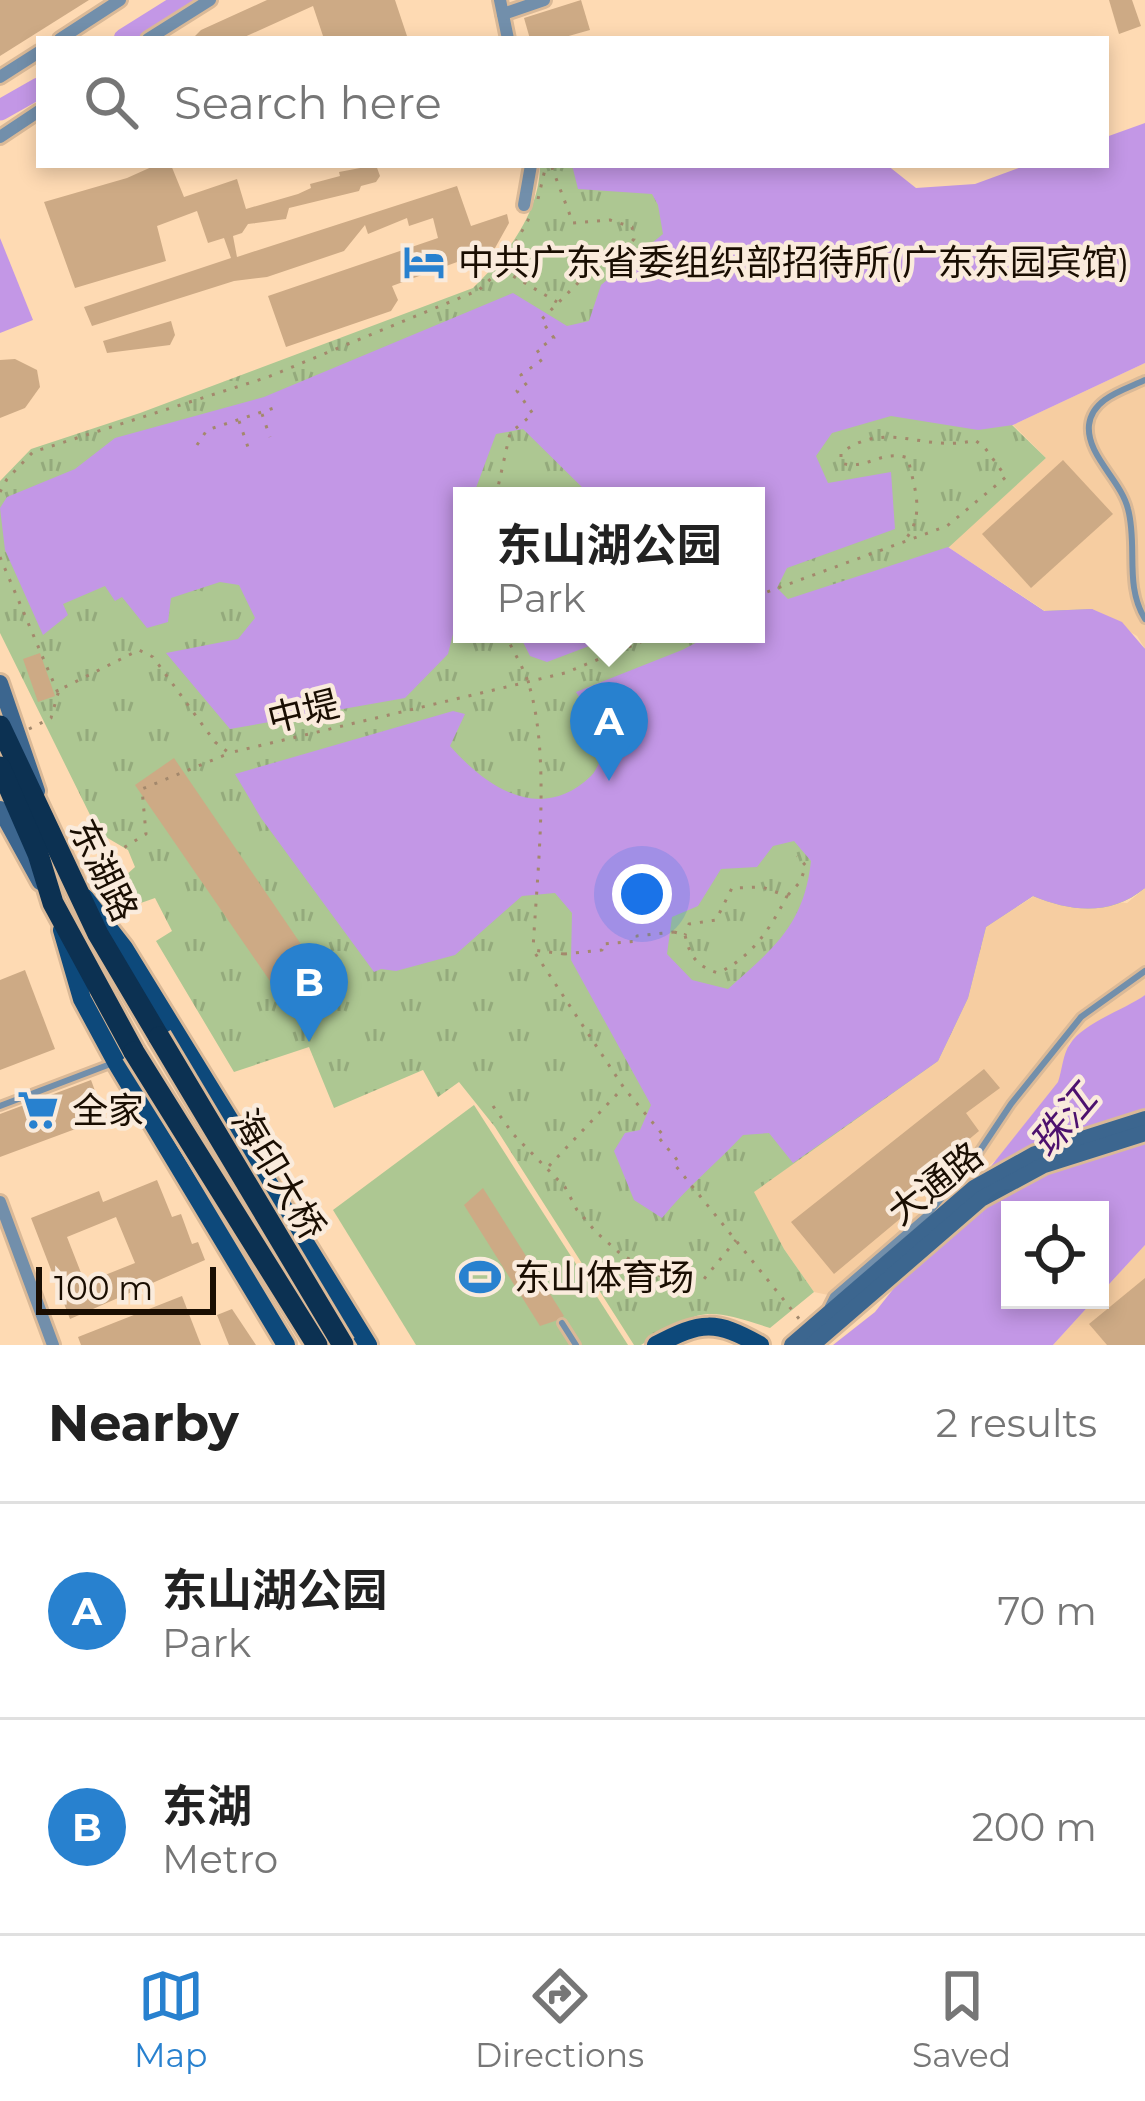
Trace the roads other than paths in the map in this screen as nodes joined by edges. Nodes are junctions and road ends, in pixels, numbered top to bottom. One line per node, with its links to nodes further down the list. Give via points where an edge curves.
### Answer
1 (120, 0): 5 (street)
2 (210, 0): 6 (street)
3 (544, 0): 4 (street)
4 (502, 7)
5 (65, 36)
6 (153, 36)
7 (36, 54): 8 (street)
8 (0, 77)
9 (36, 113): 10 (street)
10 (0, 137)
11 (530, 168): 12 (street)
12 (524, 205)
13 (1145, 380): 14 (lane, via 1107,398 1089,427 1129,510 1133,594)
14 (1145, 619)
15 (0, 683): 19 (main road)
16 (0, 726): 19 (highway, 东湖路)
17 (0, 767): 21 (highway, 东湖路)
18 (0, 812): 21 (main road)
19 (42, 815): 20 (highway, 东湖路)
20 (76, 888): 23 (highway, 东湖路); 37 (main road, via 124,948)
21 (53, 903): 24 (highway, 东湖路)
22 (1145, 971): 32 (lane, via 1081,1017 939,1201 833,1296)
23 (159, 1037): 36 (highway, 海印大桥, bridge)
24 (125, 1057): 25 (lane); 34 (main road); 35 (highway, 海印大桥, bridge)
25 (0, 1106)
26 (1145, 1119): 29 (main road, 大通路, via 1004,1169 955,1202)
27 (1145, 1133): 29 (main road, 大通路, via 1004,1185)
28 (0, 1202): 33 (street)
29 (854, 1303): 32 (main road, 大通路)
30 (562, 1323): 38 (lane)
31 (705, 1325): 39 (main road); 40 (main road); 41 (main road)
32 (814, 1333): 42 (main road, 大通路)
33 (53, 1345)
34 (286, 1345)
35 (317, 1345)
36 (343, 1345)
37 (368, 1345)
38 (576, 1345)
39 (656, 1345)
40 (730, 1345)
41 (760, 1345)
42 (792, 1345)

